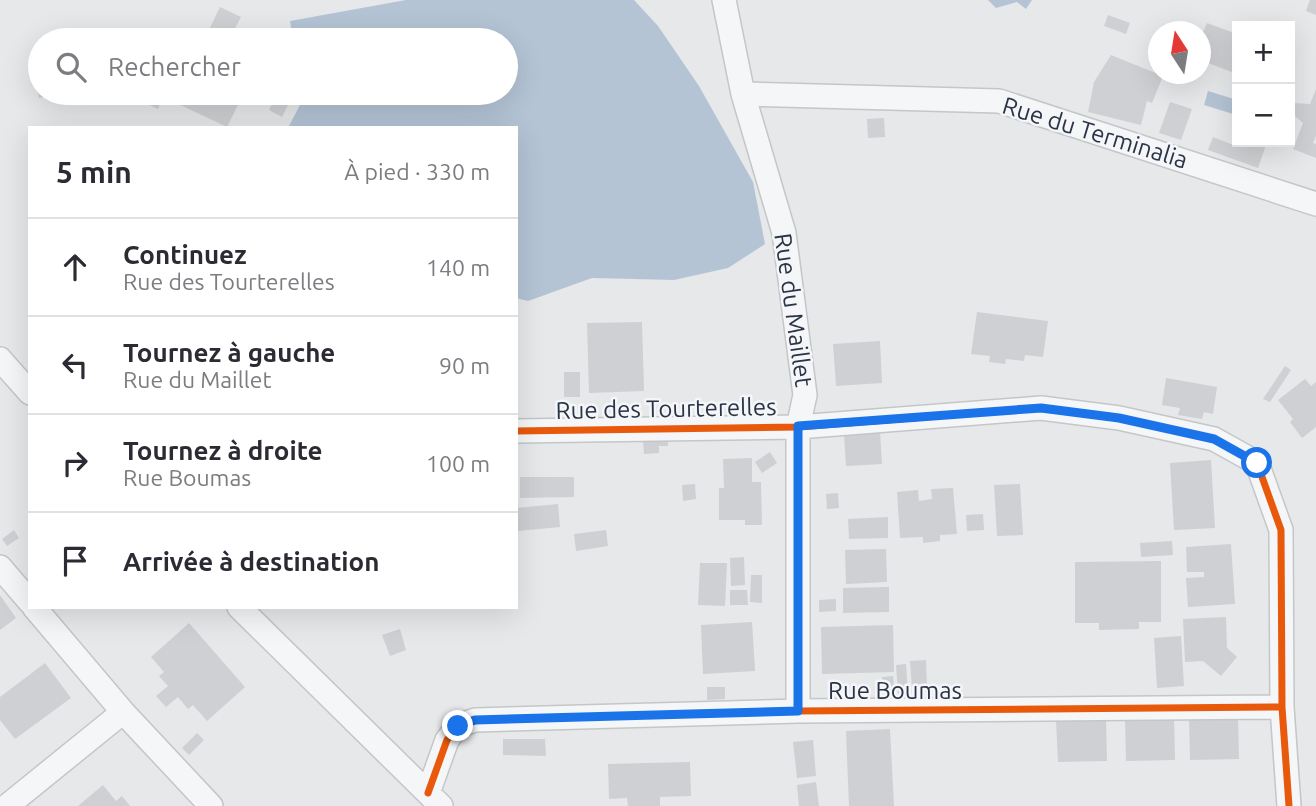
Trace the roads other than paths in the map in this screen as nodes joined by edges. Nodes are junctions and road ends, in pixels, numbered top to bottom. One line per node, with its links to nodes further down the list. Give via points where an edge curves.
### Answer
1 (724, 0): 2 (street, Rue du Maillet)
2 (743, 94): 3 (street, Rue du Terminalia, via 999,101); 6 (street, Rue du Maillet, via 784,233 805,395)
3 (1316, 204)
4 (0, 359): 5 (street)
5 (28, 391)
6 (798, 426): 7 (street, Rue des Tourterelles); 12 (street, Rue des Tourterelles, via 1041,408 1119,418 1214,439 1257,463 1282,530); 13 (street, Rue du Maillet)
7 (518, 431)
8 (0, 567): 9 (street)
9 (28, 600)
10 (36, 609): 14 (street)
11 (241, 609): 15 (street)
12 (1282, 707): 13 (street, Rue Boumas); 18 (street, Rue des Tourterelles)
13 (798, 711): 15 (street, Rue Boumas, via 475,720 458,726 447,740)
14 (123, 712): 16 (street); 17 (street)
15 (435, 800)
16 (7, 806)
17 (211, 806)
18 (1289, 806)

